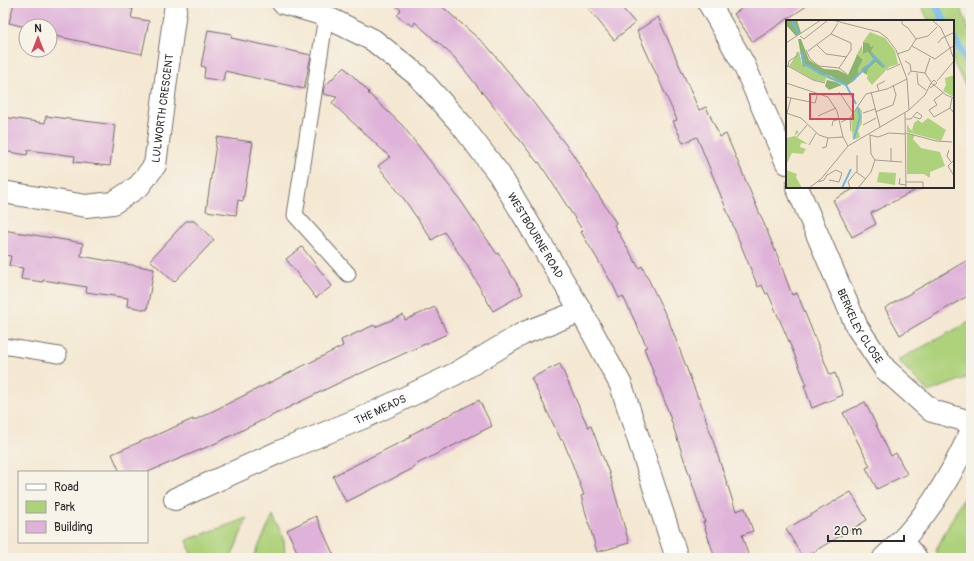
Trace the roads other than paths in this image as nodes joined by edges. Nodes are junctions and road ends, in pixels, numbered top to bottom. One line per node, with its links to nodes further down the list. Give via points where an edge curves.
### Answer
1 (176, 3): 7 (street, LULWORTH CRESCENT, via 155,165 139,186 112,202 86,206)
2 (283, 3): 4 (street, WESTBOURNE ROAD)
3 (709, 3): 5 (street, via 744,65)
4 (326, 16): 8 (lane, via 295,215); 9 (street, WESTBOURNE ROAD, via 373,40 417,75 460,123 499,174)
5 (786, 161)
6 (797, 188): 12 (street, BERKELEY CLOSE, via 857,327 885,369 932,411)
7 (3, 192)
8 (348, 274)
9 (581, 310): 14 (street, THE MEADS, via 524,333 455,374 367,416 279,452); 16 (street, WESTBOURNE ROAD, via 621,385)
10 (3, 346): 11 (lane)
11 (59, 355)
12 (971, 422)
13 (971, 432): 15 (street, via 956,465 929,509)
14 (176, 499)
15 (902, 542): 17 (street); 18 (street)
16 (677, 558)
17 (884, 558)
18 (916, 558)

